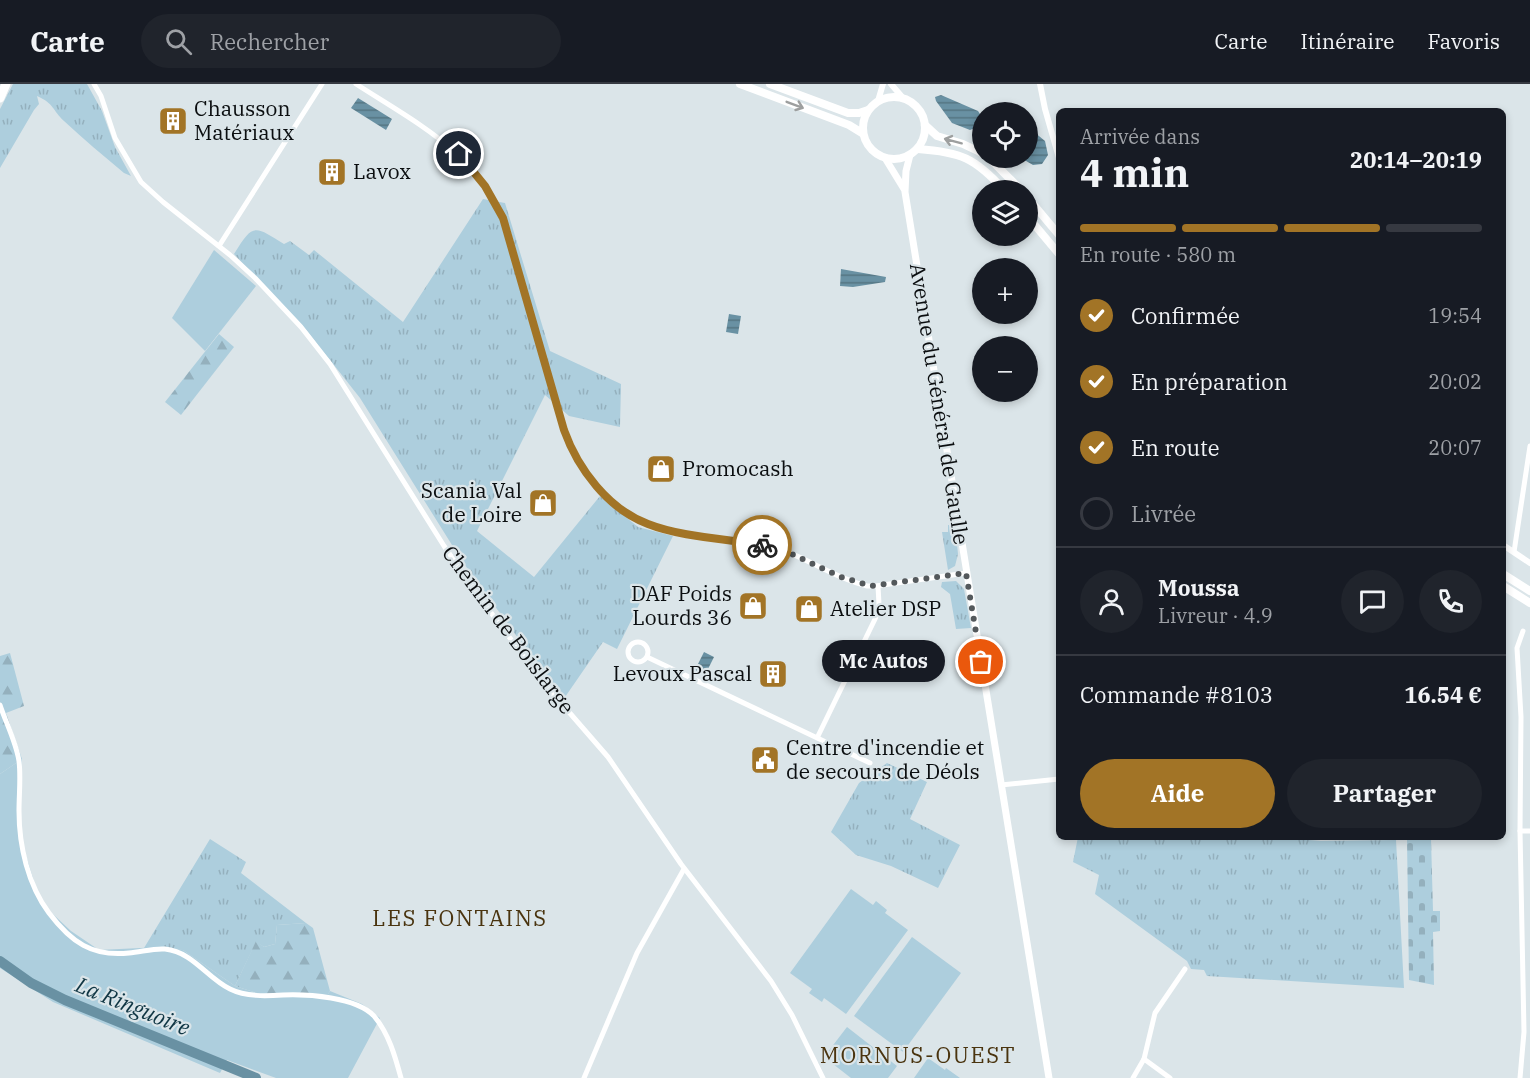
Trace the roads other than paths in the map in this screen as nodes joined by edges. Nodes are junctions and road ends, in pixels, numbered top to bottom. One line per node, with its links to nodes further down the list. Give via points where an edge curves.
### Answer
1 (6, 84): 10 (highway)
2 (94, 84): 28 (street, Chemin de Boislarge, via 115,138 141,182)
3 (322, 84): 28 (street)
4 (356, 84): 36 (street, via 447,144 474,170 494,199 507,228 566,434 582,466 606,496 646,524 774,547 861,584)
5 (740, 84): 15 (highway, one-way to 15)
6 (770, 84): 13 (highway, via 848,113)
7 (883, 84): 12 (street)
8 (891, 84): 11 (street)
9 (1040, 84): 18 (street)
10 (0, 98)
11 (903, 98): 12 (main road); 14 (main road, via 916,105)
12 (878, 101): 13 (main road)
13 (868, 110): 15 (main road)
14 (926, 125): 16 (main road); 17 (highway, one-way to 14, via 937,136)
15 (862, 133): 20 (main road, via 870,148)
16 (918, 148): 19 (main road); 22 (highway, via 952,152 970,159)
17 (972, 148)
18 (1056, 148)
19 (910, 155): 20 (main road); 24 (main road, Avenue du Général de Gaulle)
20 (885, 158): 24 (main road, Avenue du Général de Gaulle)
21 (999, 168): 23 (highway)
22 (994, 180)
23 (1011, 180)
24 (905, 192): 34 (main road, Avenue du Général de Gaulle)
25 (1038, 210): 27 (highway)
26 (1038, 230): 29 (highway)
27 (1056, 231)
28 (219, 246): 49 (street, Chemin de Boislarge, via 265,288 321,352 454,561 542,681 608,758)
29 (1056, 251)
30 (1530, 446): 32 (street)
31 (1506, 546): 32 (street)
32 (1514, 552): 33 (street)
33 (1530, 563)
34 (966, 573): 36 (street); 46 (main road, Avenue du Général de Gaulle)
35 (1506, 576): 38 (highway)
36 (878, 586): 43 (street, via 877,615)
37 (1506, 588): 39 (highway)
38 (1530, 591)
39 (1530, 603)
40 (1523, 631): 47 (street, via 1517,648)
41 (647, 657): 41 (street, via 648,648 643,643 630,645 632,660 642,662); 43 (street)
42 (0, 705): 54 (street, via 18,757 25,861 36,893 70,936 87,948 107,954 166,949 185,954 230,990 245,994 318,996 357,1006 372,1014 388,1037)
43 (818, 736): 44 (street)
44 (870, 763)
45 (1056, 779): 46 (street)
46 (1001, 785): 57 (main road, Avenue du Général de Gaulle)
47 (1520, 831): 48 (street); 50 (street)
48 (1530, 831)
49 (684, 869): 55 (street, via 637,954); 56 (street, Chemin de Boislarge, via 782,998)
50 (1522, 926): 51 (street); 60 (street, via 1524,1032)
51 (1530, 926)
52 (1185, 969): 53 (street, via 1155,1013)
53 (1144, 1059): 58 (street); 59 (street)
54 (401, 1078)
55 (584, 1078)
56 (823, 1078)
57 (1049, 1078)
58 (1133, 1078)
59 (1170, 1078)
60 (1520, 1078)

